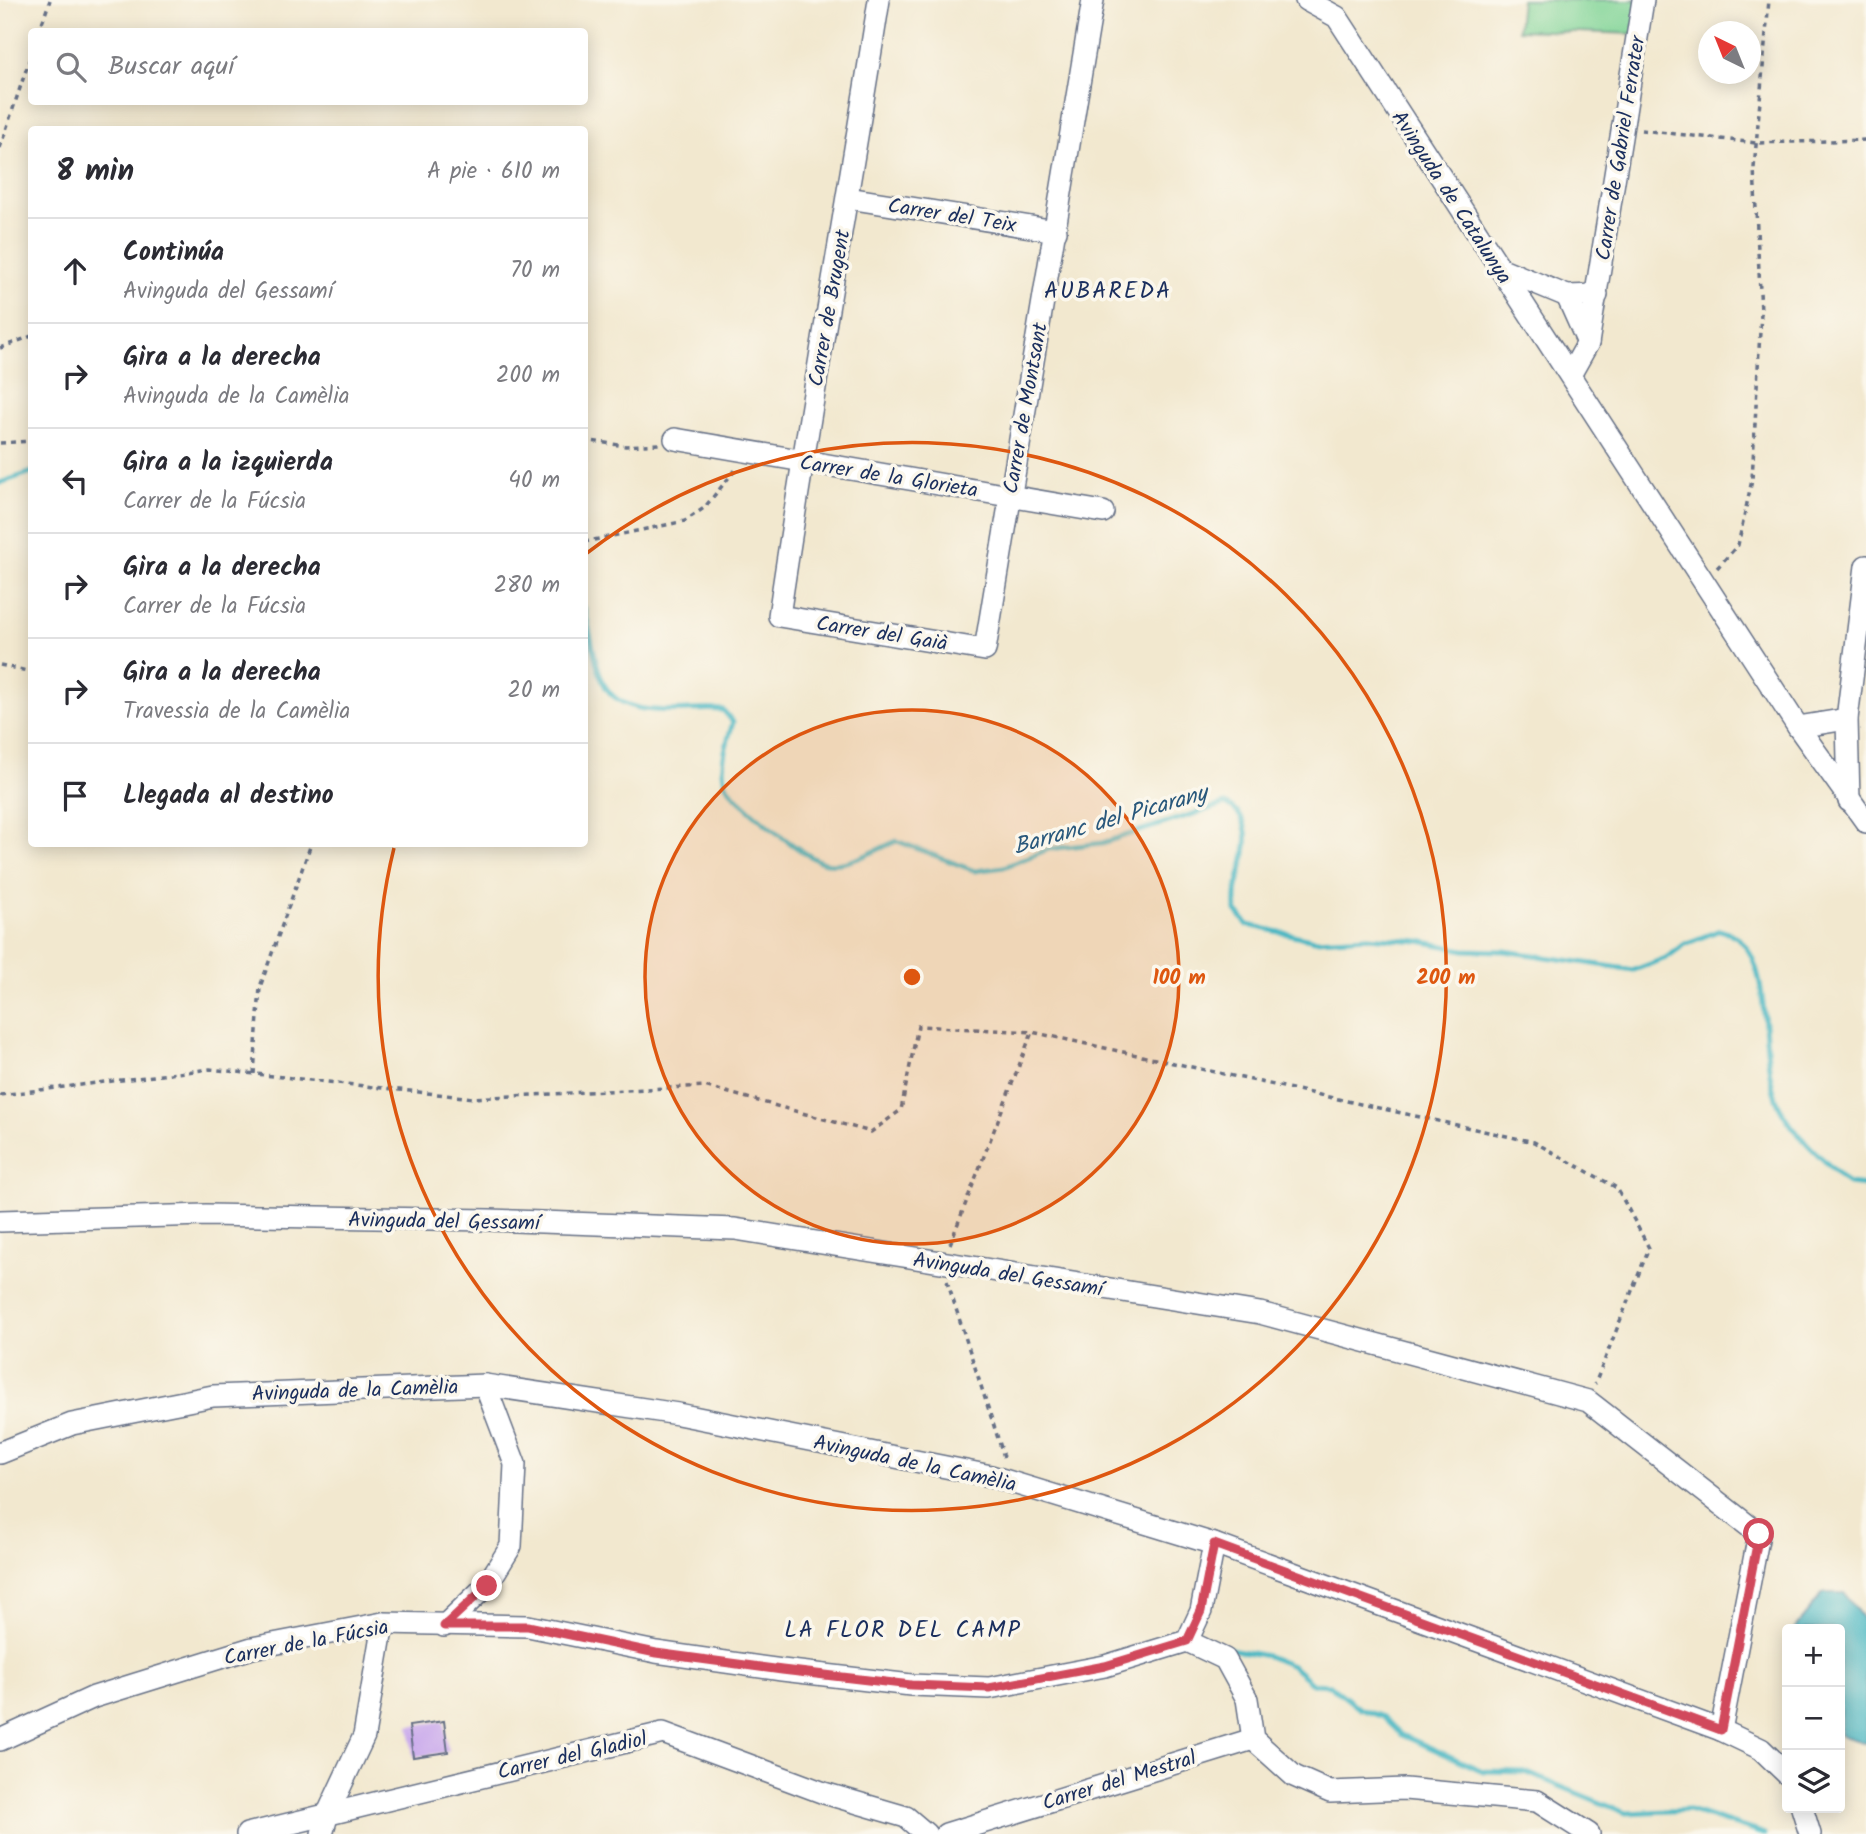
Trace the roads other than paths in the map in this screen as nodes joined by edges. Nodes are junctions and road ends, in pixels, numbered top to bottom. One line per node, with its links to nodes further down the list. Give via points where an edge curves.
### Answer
1 (879, 0): 6 (street, Carrer de Brugent)
2 (1093, 0): 7 (street, Carrer de Montsant)
3 (1306, 0): 5 (street)
4 (1643, 0): 9 (street, Carrer de Gabriel Ferrater)
5 (1336, 9): 8 (street, Avinguda de Catalunya)
6 (848, 198): 7 (street, Carrer del Teix); 14 (street, Carrer de Brugent)
7 (1056, 231): 15 (street, Carrer de Montsant)
8 (1497, 267): 10 (street); 12 (street, Avinguda de Catalunya)
9 (1597, 295): 10 (street); 11 (street, Carrer de Gabriel Ferrater)
10 (1567, 296): 11 (street)
11 (1588, 343): 12 (street, Carrer de Gabriel Ferrater)
12 (1570, 375): 21 (street, Avinguda de Catalunya)
13 (681, 441): 14 (street, Carrer de la Glorieta)
14 (802, 462): 15 (street, Carrer de la Glorieta); 18 (street, Carrer de Brugent)
15 (1011, 494): 16 (street, Carrer de la Glorieta); 19 (street, Carrer de Montsant)
16 (1103, 512)
17 (1866, 566): 20 (street)
18 (779, 616): 19 (street, Carrer del Gaià)
19 (985, 650)
20 (1847, 719): 21 (street); 22 (street)
21 (1798, 727): 22 (street, Avinguda de Catalunya)
22 (1849, 802): 23 (street, Avinguda de Catalunya)
23 (1866, 822)
24 (0, 1221): 31 (street, Avinguda del Gessamí, via 206,1215 735,1229 1260,1312 1588,1401 1759,1534)
25 (485, 1385): 26 (street, Avinguda de la Camèlia, via 213,1396 72,1424); 27 (street, Avinguda de la Camèlia, via 678,1414 991,1476); 29 (street, via 514,1464 511,1546 487,1586)
26 (0, 1453)
27 (1214, 1544): 30 (street, via 1201,1611); 31 (street, Avinguda de la Camèlia)
28 (383, 1623): 29 (street, Carrer de la Fúcsia); 33 (street, Carrer de la Fúcsia, via 251,1648 94,1697); 35 (street, via 364,1736)
29 (444, 1626): 30 (street, Carrer de la Fúcsia, via 528,1626 656,1653 757,1667 911,1685 989,1688 1105,1666)
30 (1187, 1641): 32 (street, via 1225,1660 1247,1699)
31 (1721, 1730): 34 (street, Avinguda de la Camèlia, via 1761,1749)
32 (1253, 1739): 40 (street, Carrer del Mestral); 41 (street, via 1294,1776 1330,1792 1405,1788 1536,1801)
33 (0, 1740)
34 (1782, 1769)
35 (328, 1813): 37 (street, Carrer del Gladiol); 38 (street); 39 (street, Carrer del Gladiol, via 663,1733 824,1793 906,1817)
36 (1804, 1813): 42 (street)
37 (247, 1834)
38 (321, 1834)
39 (926, 1834)
40 (946, 1834)
41 (1589, 1834)
42 (1810, 1834)

